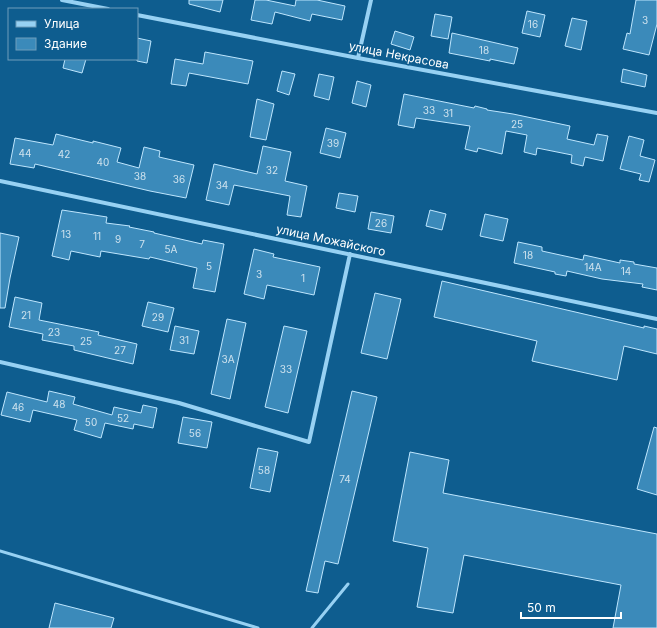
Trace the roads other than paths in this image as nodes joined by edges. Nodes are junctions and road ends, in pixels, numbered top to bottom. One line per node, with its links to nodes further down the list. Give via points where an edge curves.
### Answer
1 (62, 0): 3 (street)
2 (371, 0): 5 (street)
3 (103, 8)
4 (138, 15): 5 (street, улица Некрасова)
5 (358, 58): 6 (street, улица Некрасова)
6 (657, 113)
7 (0, 182): 8 (street, улица Можайского)
8 (350, 254): 9 (street, улица Можайского); 10 (street, via 309,442 179,403)
9 (657, 319)
10 (0, 362)
11 (0, 552): 13 (lane)
12 (348, 584): 14 (lane)
13 (258, 628)
14 (312, 628)

